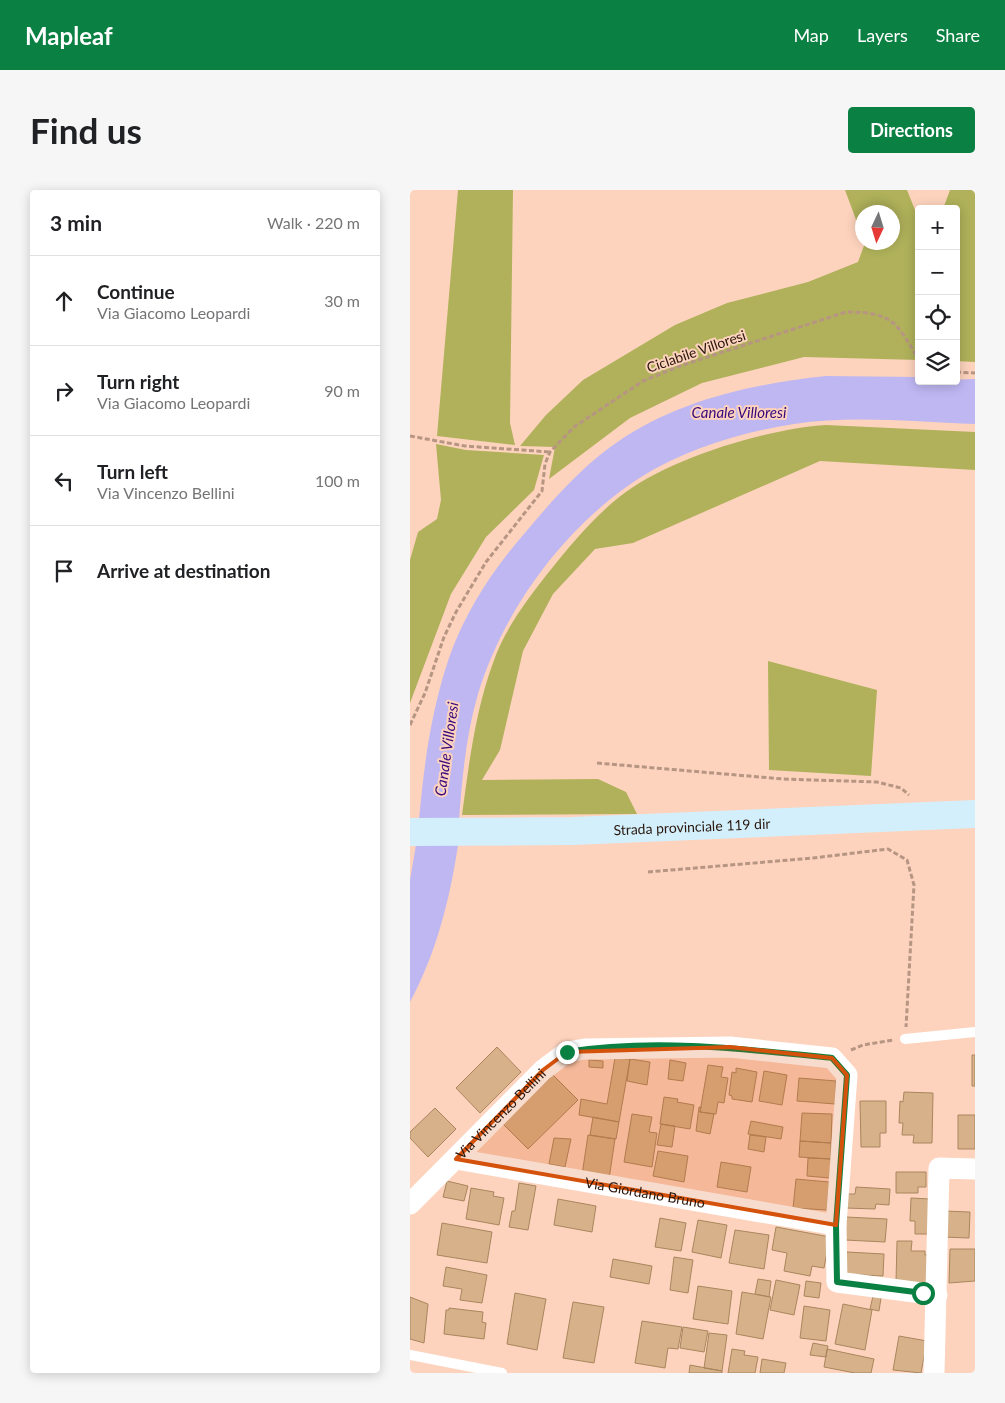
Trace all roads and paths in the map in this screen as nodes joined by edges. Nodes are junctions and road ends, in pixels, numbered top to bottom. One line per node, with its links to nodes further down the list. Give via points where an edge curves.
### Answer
1 (915, 353): 5 (path, Ciclabile Villoresi, via 899,327 888,318 846,312 643,381 574,427)
2 (960, 372): 3 (path)
3 (975, 372)
4 (410, 436): 5 (path, via 464,446)
5 (550, 452): 6 (path, Ciclabile Villoresi, via 542,491 486,562 456,612)
6 (410, 726)
7 (597, 763): 9 (path, via 783,779 883,783 907,792)
8 (975, 814): 9 (street, Strada provinciale 119 dir)
9 (919, 816): 10 (street, Strada provinciale 119 dir, via 573,831)
10 (410, 832)
11 (648, 872): 13 (path, via 888,849 907,860 914,885)
12 (975, 1032): 13 (lane)
13 (904, 1039): 14 (path, via 863,1045)
14 (836, 1062): 15 (street, Via Vincenzo Bellini, via 730,1048 644,1047 567,1052 543,1070); 18 (street, via 847,1075)
15 (456, 1159): 17 (street, Via Vincenzo Bellini); 18 (street, Via Giordano Bruno)
16 (975, 1169): 19 (street, via 939,1168)
17 (410, 1204)
18 (836, 1225): 19 (street, via 837,1282)
19 (937, 1295): 22 (street)
20 (410, 1354): 21 (lane)
21 (502, 1373)
22 (934, 1373)

